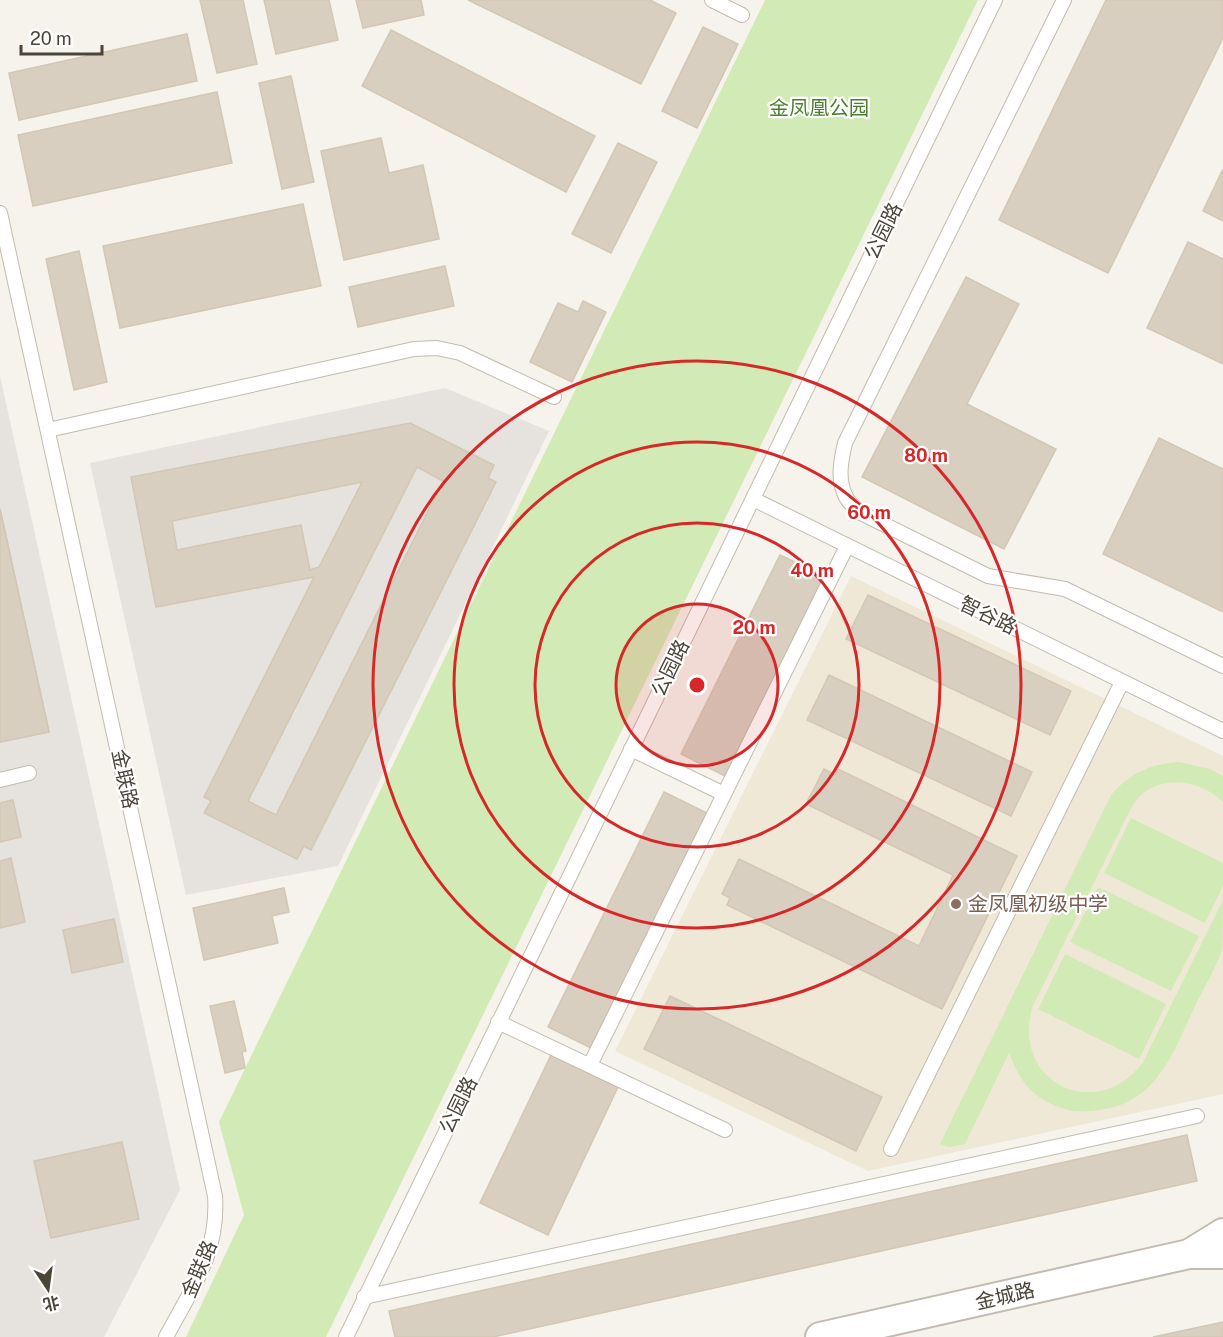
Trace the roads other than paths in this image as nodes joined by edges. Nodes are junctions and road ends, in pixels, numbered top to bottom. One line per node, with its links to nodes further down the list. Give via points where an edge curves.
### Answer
1 (712, 0): 4 (lane)
2 (995, 0): 8 (lane, 公园路)
3 (1064, 0): 10 (lane, via 845,443 840,461 841,481 846,498 859,512 988,576 1065,589)
4 (742, 15)
5 (0, 213): 7 (lane, 金联路)
6 (554, 398): 7 (lane, via 460,353 414,349)
7 (48, 430): 26 (lane, 金联路, via 215,1196 217,1216 209,1254)
8 (753, 499): 9 (lane, 智谷路); 13 (lane, 公园路)
9 (847, 546): 11 (lane, 智谷路); 16 (lane)
10 (1223, 666)
11 (1122, 682): 12 (lane, 智谷路); 21 (lane)
12 (1223, 731)
13 (631, 749): 16 (lane); 17 (lane, 公园路)
14 (29, 773): 15 (lane)
15 (0, 780)
16 (724, 794): 18 (lane)
17 (498, 1022): 18 (lane); 25 (lane, 公园路)
18 (590, 1065): 20 (lane)
19 (1197, 1116): 25 (lane)
20 (726, 1130)
21 (891, 1149)
22 (1223, 1233): 23 (street)
23 (1189, 1254): 24 (street); 28 (street, 金城路)
24 (1223, 1254)
25 (364, 1297): 27 (lane, 公园路)
26 (166, 1337)
27 (346, 1337)
28 (820, 1337)

